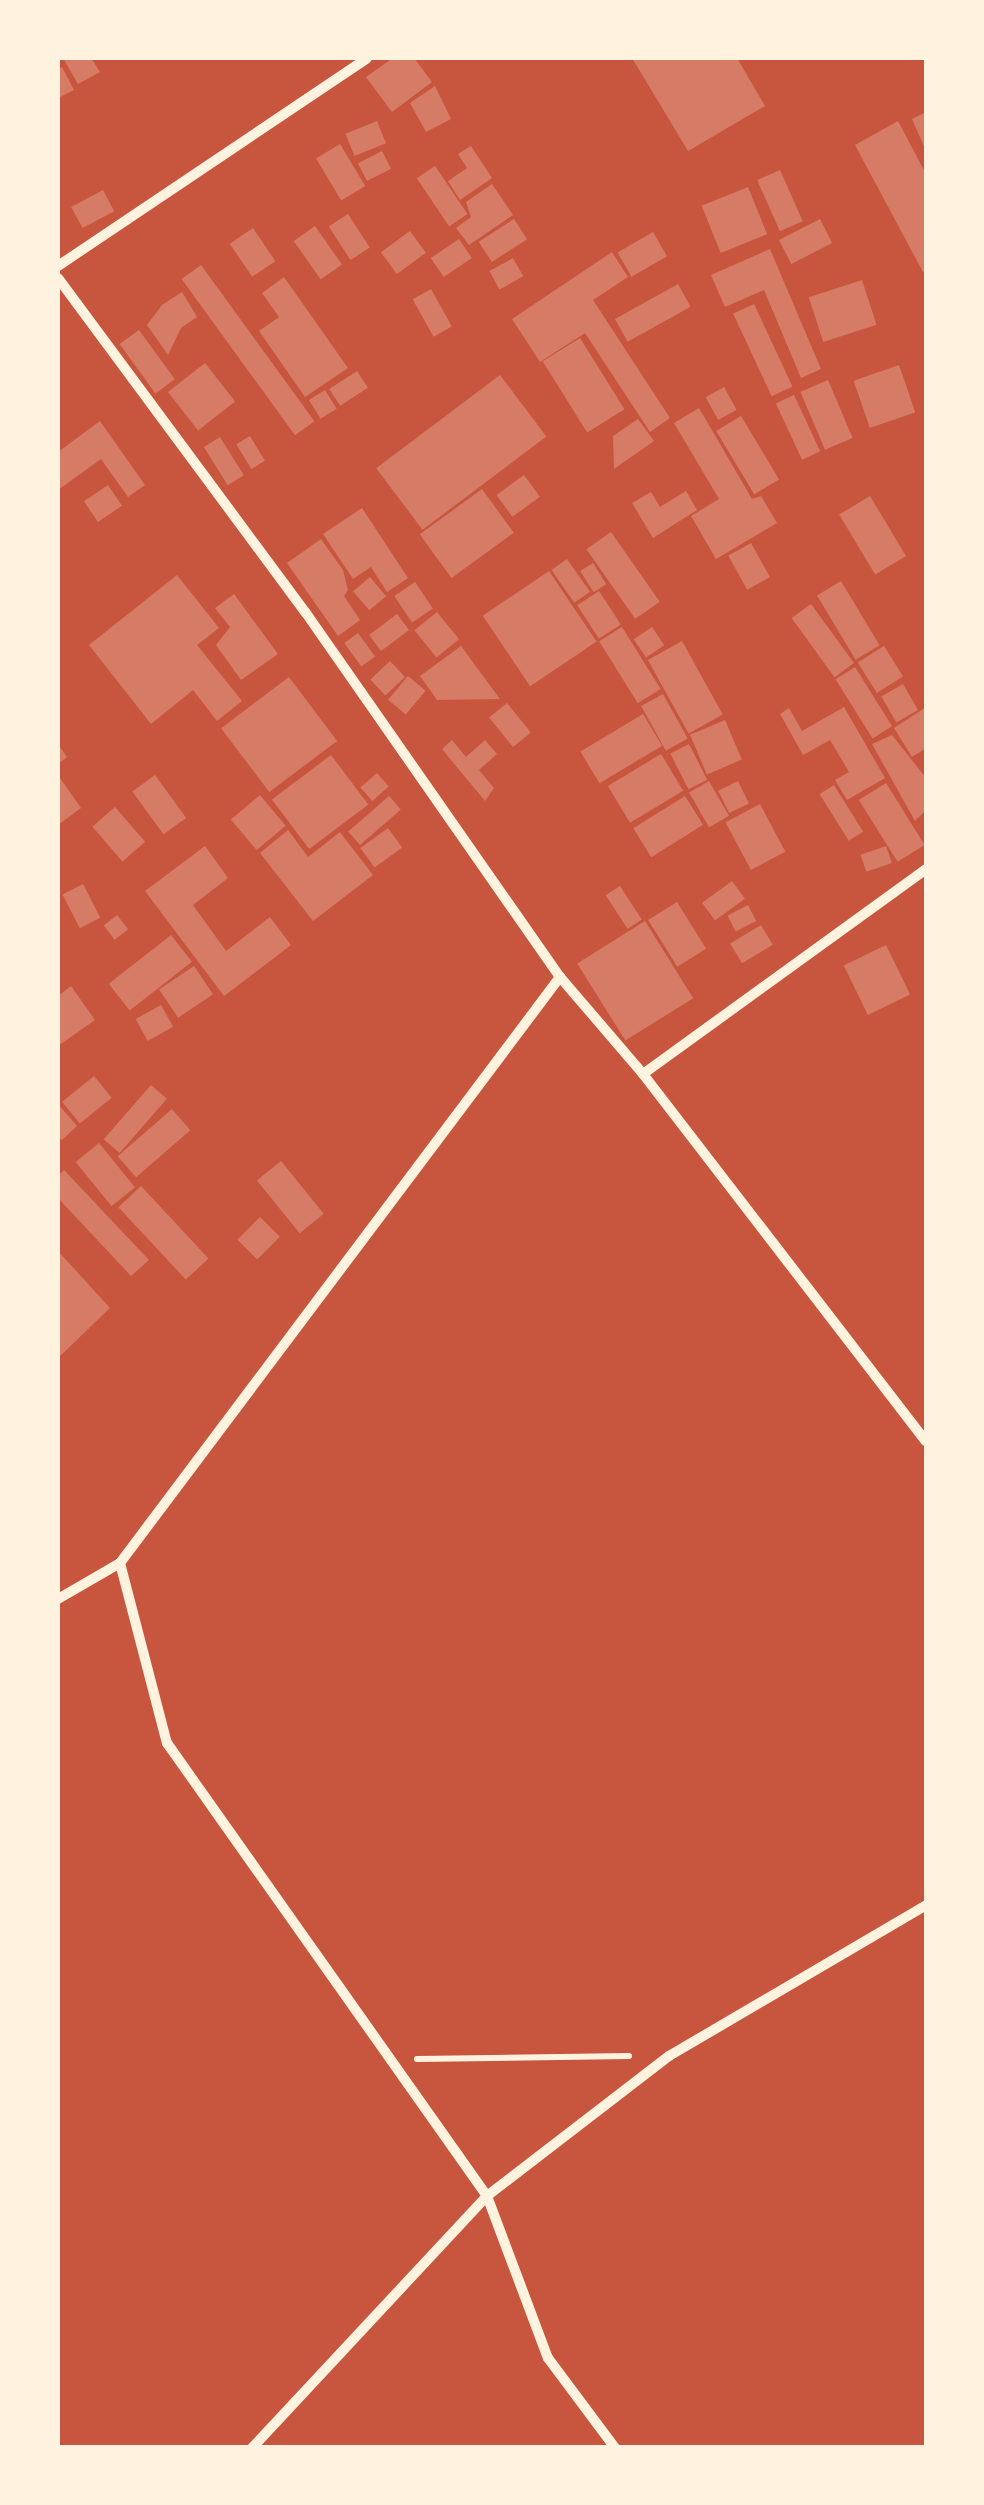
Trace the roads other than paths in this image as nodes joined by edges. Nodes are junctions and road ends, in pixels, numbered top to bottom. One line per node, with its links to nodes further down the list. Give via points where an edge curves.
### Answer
1 (367, 58): 2 (street)
2 (58, 266)
3 (58, 278): 5 (street, via 306,613)
4 (926, 869): 6 (street)
5 (560, 977): 6 (street); 8 (street)
6 (643, 1074): 7 (street)
7 (926, 1441)
8 (120, 1563): 9 (street); 11 (street, via 166,1743)
9 (58, 1598)
10 (926, 1905): 11 (street, via 669,2056)
11 (487, 2196): 12 (street); 13 (street, via 548,2358)
12 (252, 2448)
13 (615, 2448)

